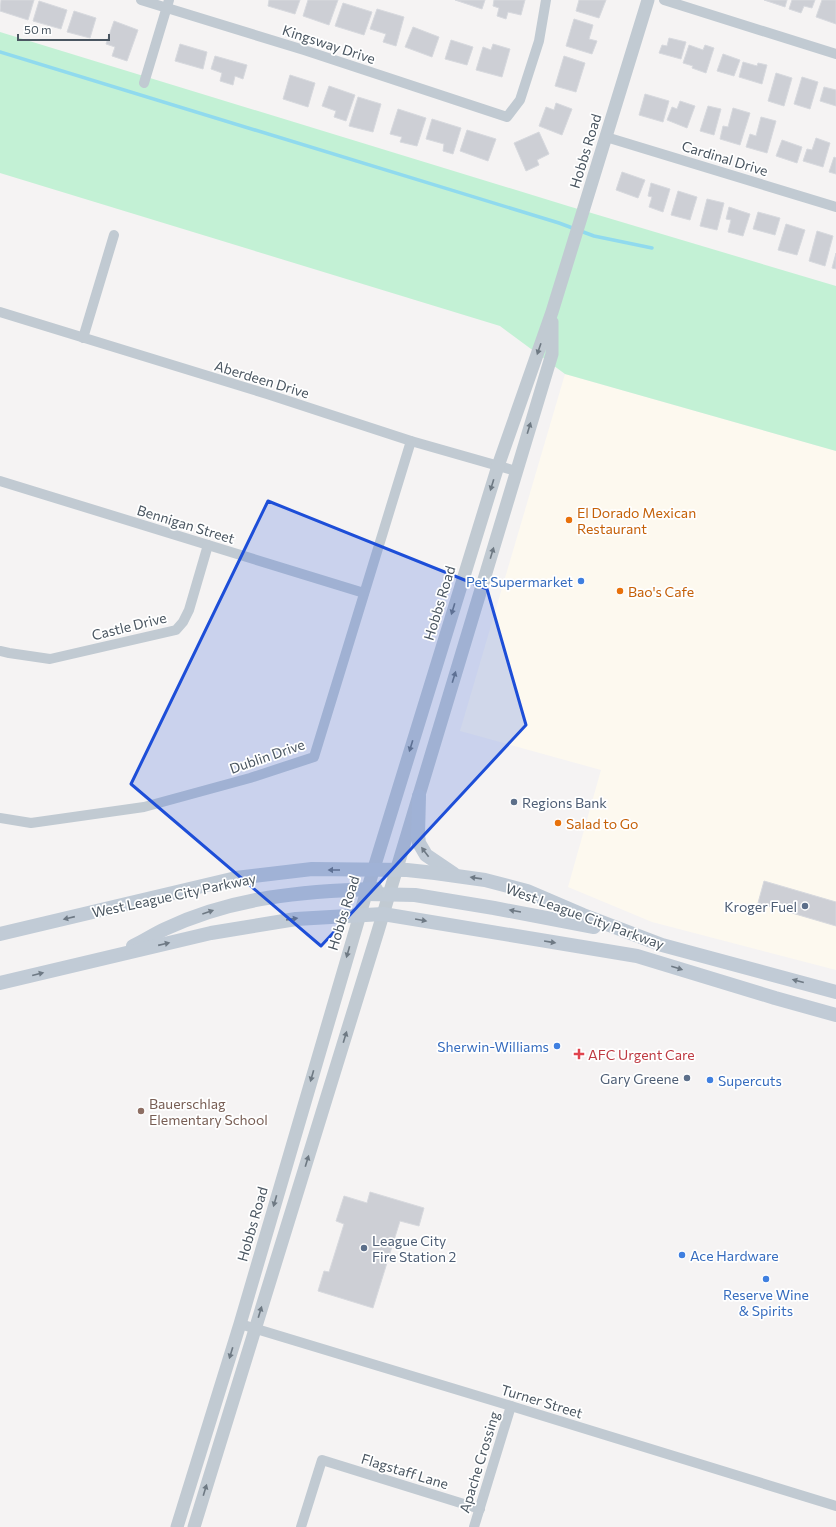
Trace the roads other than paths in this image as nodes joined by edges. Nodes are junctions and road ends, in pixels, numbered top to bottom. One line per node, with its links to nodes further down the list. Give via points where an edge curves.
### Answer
1 (141, 0): 5 (street, Kingsway Drive)
2 (546, 0): 5 (street, Kingsway Drive, via 539,41 520,100 507,116)
3 (648, 0): 8 (street, Hobbs Road)
4 (664, 0): 6 (street)
5 (168, 4): 7 (street)
6 (836, 54)
7 (144, 83)
8 (606, 137): 9 (street, Cardinal Drive); 12 (street, Hobbs Road)
9 (836, 207)
10 (114, 235): 13 (street)
11 (0, 312): 13 (street, Aberdeen Drive)
12 (552, 312): 15 (street, Hobbs Road, one-way to 15); 16 (street, Hobbs Road, one-way to 12, via 552,354)
13 (83, 338): 14 (street, Aberdeen Drive)
14 (411, 440): 15 (street, Aberdeen Drive); 19 (street, Dublin Drive)
15 (498, 466): 16 (street, Aberdeen Drive); 23 (street, Hobbs Road, one-way to 23)
16 (516, 471): 21 (street, Hobbs Road, one-way to 16)
17 (0, 481): 18 (street, Bennigan Street)
18 (208, 545): 19 (street, Bennigan Street); 20 (street, Castle Drive, via 189,610 176,630 50,659)
19 (364, 593): 22 (street, Dublin Drive, via 314,757 250,778 144,807 31,823)
20 (0, 651)
21 (418, 796): 24 (street, Hobbs Road); 25 (main road, one-way to 21, via 430,859 419,843)
22 (0, 818)
23 (373, 870): 24 (main road, West League City Parkway); 26 (street, Hobbs Road); 30 (main road, West League City Parkway, one-way to 30, via 312,870 236,878)
24 (396, 870): 25 (main road, West League City Parkway); 27 (street, Hobbs Road)
25 (456, 876): 31 (main road, West League City Parkway, one-way to 25, via 527,891)
26 (366, 891): 27 (main road); 28 (street, Hobbs Road); 32 (main road, one-way to 26, via 165,929 234,904 290,894)
27 (390, 891): 29 (street, Hobbs Road); 31 (main road, one-way to 27, via 577,923)
28 (359, 914): 29 (main road, West League City Parkway); 32 (main road, West League City Parkway, one-way to 28, via 211,933 296,919); 36 (street, Hobbs Road, one-way to 36)
29 (383, 914): 35 (main road, West League City Parkway, one-way to 35, via 637,956); 37 (street, Hobbs Road, one-way to 29)
30 (0, 934)
31 (662, 945): 34 (main road, West League City Parkway, one-way to 31)
32 (109, 957): 33 (main road, West League City Parkway, one-way to 32)
33 (0, 984)
34 (836, 992)
35 (836, 1015)
36 (240, 1324): 37 (street, Turner Street); 41 (street, Hobbs Road, one-way to 41)
37 (255, 1328): 38 (street, Turner Street); 42 (street, Hobbs Road, one-way to 37)
38 (510, 1406): 39 (street, Turner Street); 40 (street, Apache Crossing)
39 (836, 1506)
40 (480, 1509): 43 (street, Flagstaff Lane, via 322,1460); 44 (street, Apache Crossing)
41 (177, 1527)
42 (194, 1527)
43 (301, 1527)
44 (474, 1527)

